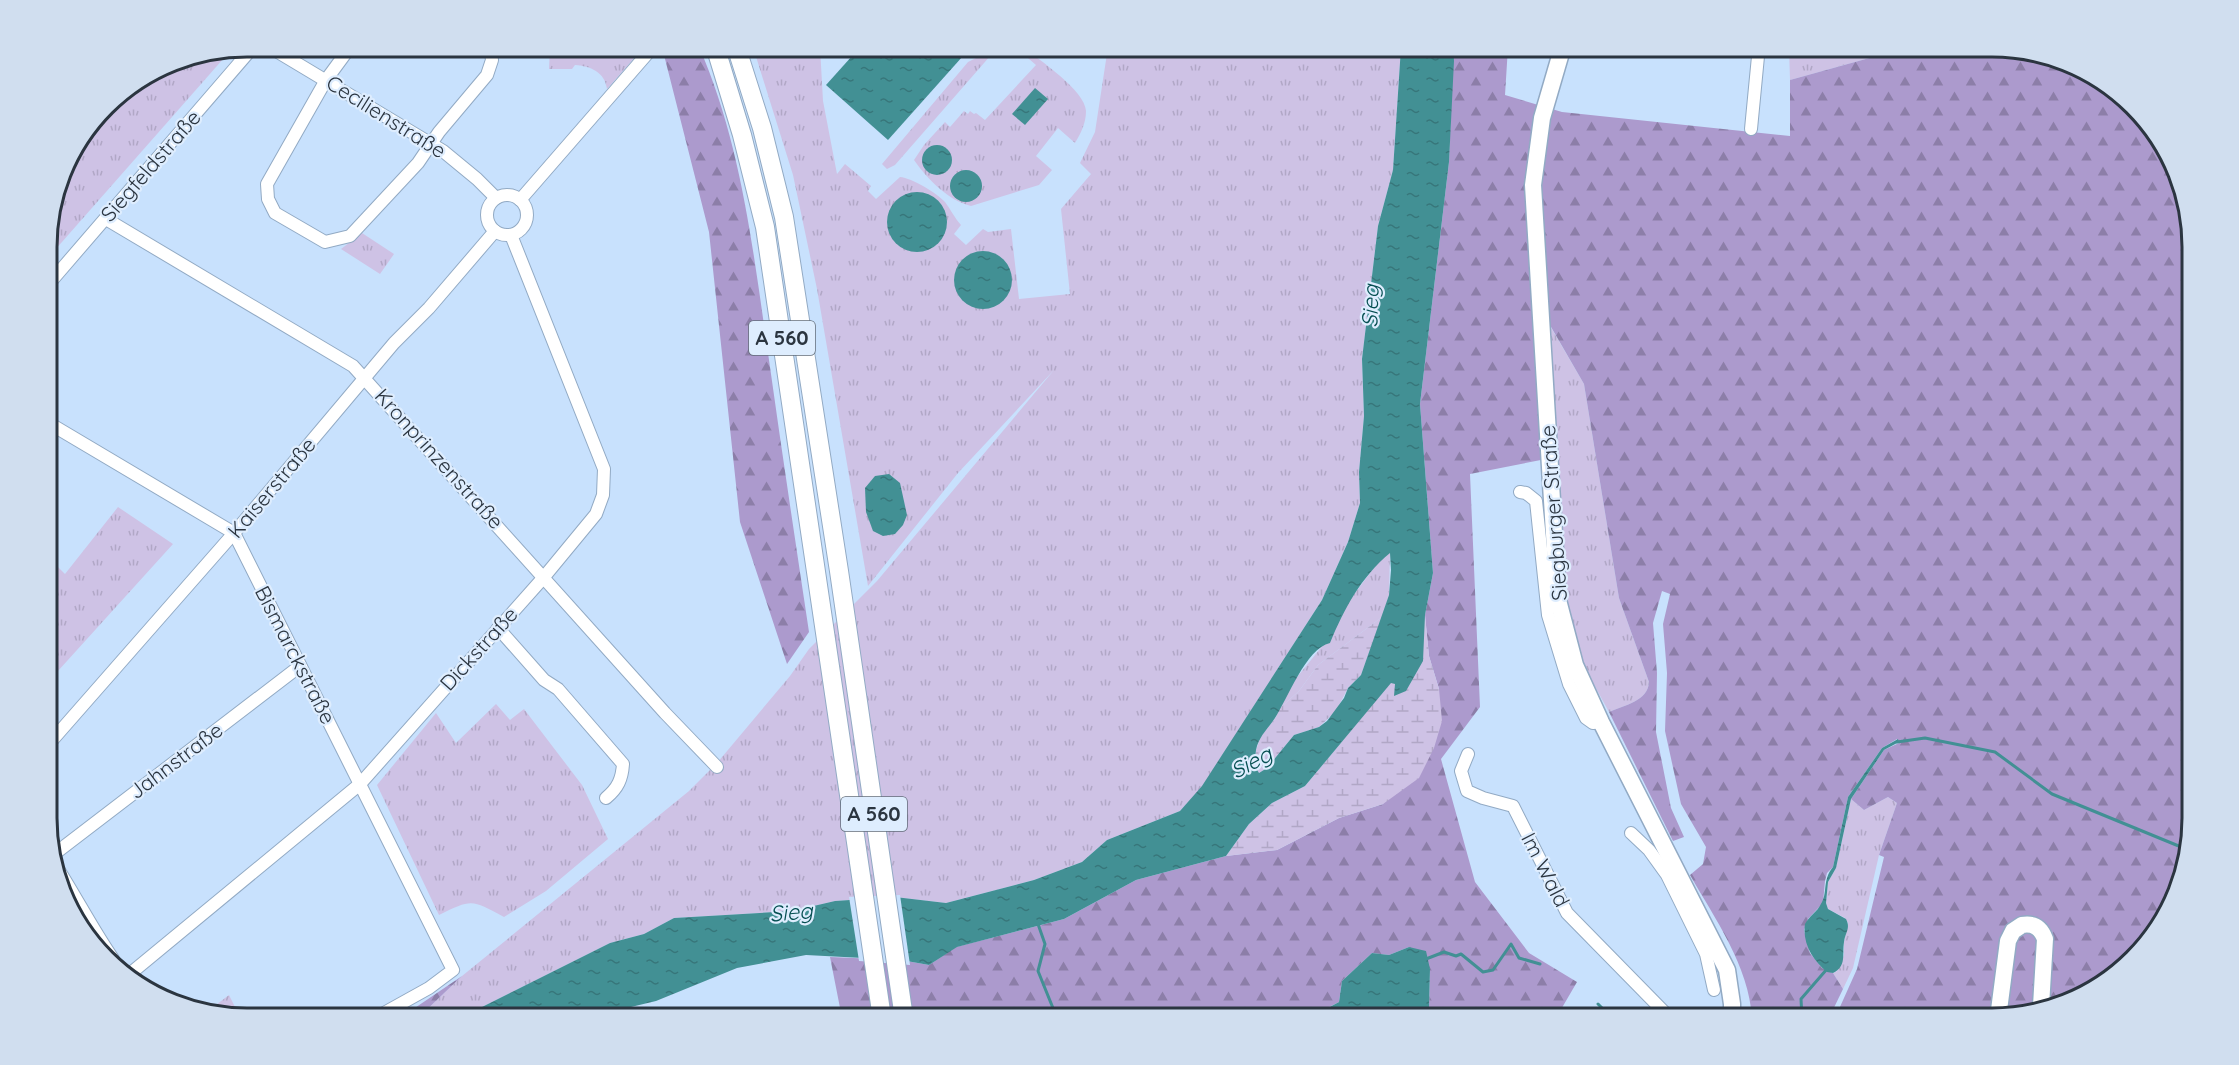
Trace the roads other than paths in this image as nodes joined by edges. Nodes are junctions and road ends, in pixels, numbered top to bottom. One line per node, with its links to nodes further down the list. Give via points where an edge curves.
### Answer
1 (245, 57): 15 (street, Siegfeldstraße)
2 (287, 57): 10 (street, Cecilienstraße)
3 (343, 57): 10 (street)
4 (492, 57): 12 (street, via 487,75)
5 (644, 57): 14 (street)
6 (718, 57): 41 (highway, A 560, via 765,227)
7 (739, 57): 42 (highway, A 560, via 784,217)
8 (1560, 57): 26 (main road, Siegburger Straße, via 1542,118 1533,185 1558,600 1575,665)
9 (1758, 57): 11 (street)
10 (326, 80): 12 (street, Cecilienstraße); 12 (street, via 267,184 268,199 275,213 326,242 350,236)
11 (1751, 129)
12 (432, 144): 13 (street, Cecilienstraße)
13 (496, 198): 14 (street, via 511,195); 16 (street, via 487,214)
14 (520, 200): 17 (street, via 527,220 521,230)
15 (106, 219): 18 (street, Siegfeldstraße); 19 (street, Kronprinzenstraße, via 353,366)
16 (495, 231): 17 (street); 19 (street, Kaiserstraße)
17 (511, 235): 23 (street, Dickstraße, via 604,469 603,495 596,514)
18 (57, 275)
19 (366, 378): 22 (street, Kaiserstraße); 23 (street, Kronprinzenstraße)
20 (57, 428): 22 (street)
21 (1520, 492): 26 (street, via 1536,501 1548,615 1569,684 1586,718 1593,723)
22 (234, 533): 25 (street, Bismarckstraße); 27 (street, Kaiserstraße)
23 (544, 577): 24 (street, Dickstraße); 29 (street, Kronprinzenstraße)
24 (498, 628): 30 (street, Dickstraße); 31 (street, via 623,764 622,778)
25 (300, 666): 30 (street, Bismarckstraße); 33 (street, Jahnstraße)
26 (1601, 722): 34 (main road, Siegburger Straße)
27 (57, 735)
28 (1468, 754): 43 (street, Im Wald, via 1461,771 1467,791 1513,806 1567,913)
29 (717, 767)
30 (360, 784): 37 (street, Dickstraße); 40 (street, Bismarckstraße, via 453,970)
31 (606, 798)
32 (1631, 833): 34 (street)
33 (60, 850)
34 (1670, 869): 38 (street, via 1706,954); 44 (main road, Siegburger Straße, via 1727,970)
35 (70, 888): 36 (street)
36 (92, 929)
37 (134, 971)
38 (1713, 990)
39 (2041, 1001): 45 (main road, via 2045,939 2035,926 2022,925 2007,941)
40 (393, 1008)
41 (881, 1008)
42 (903, 1008)
43 (1660, 1008)
44 (1732, 1008)
45 (1999, 1008)

